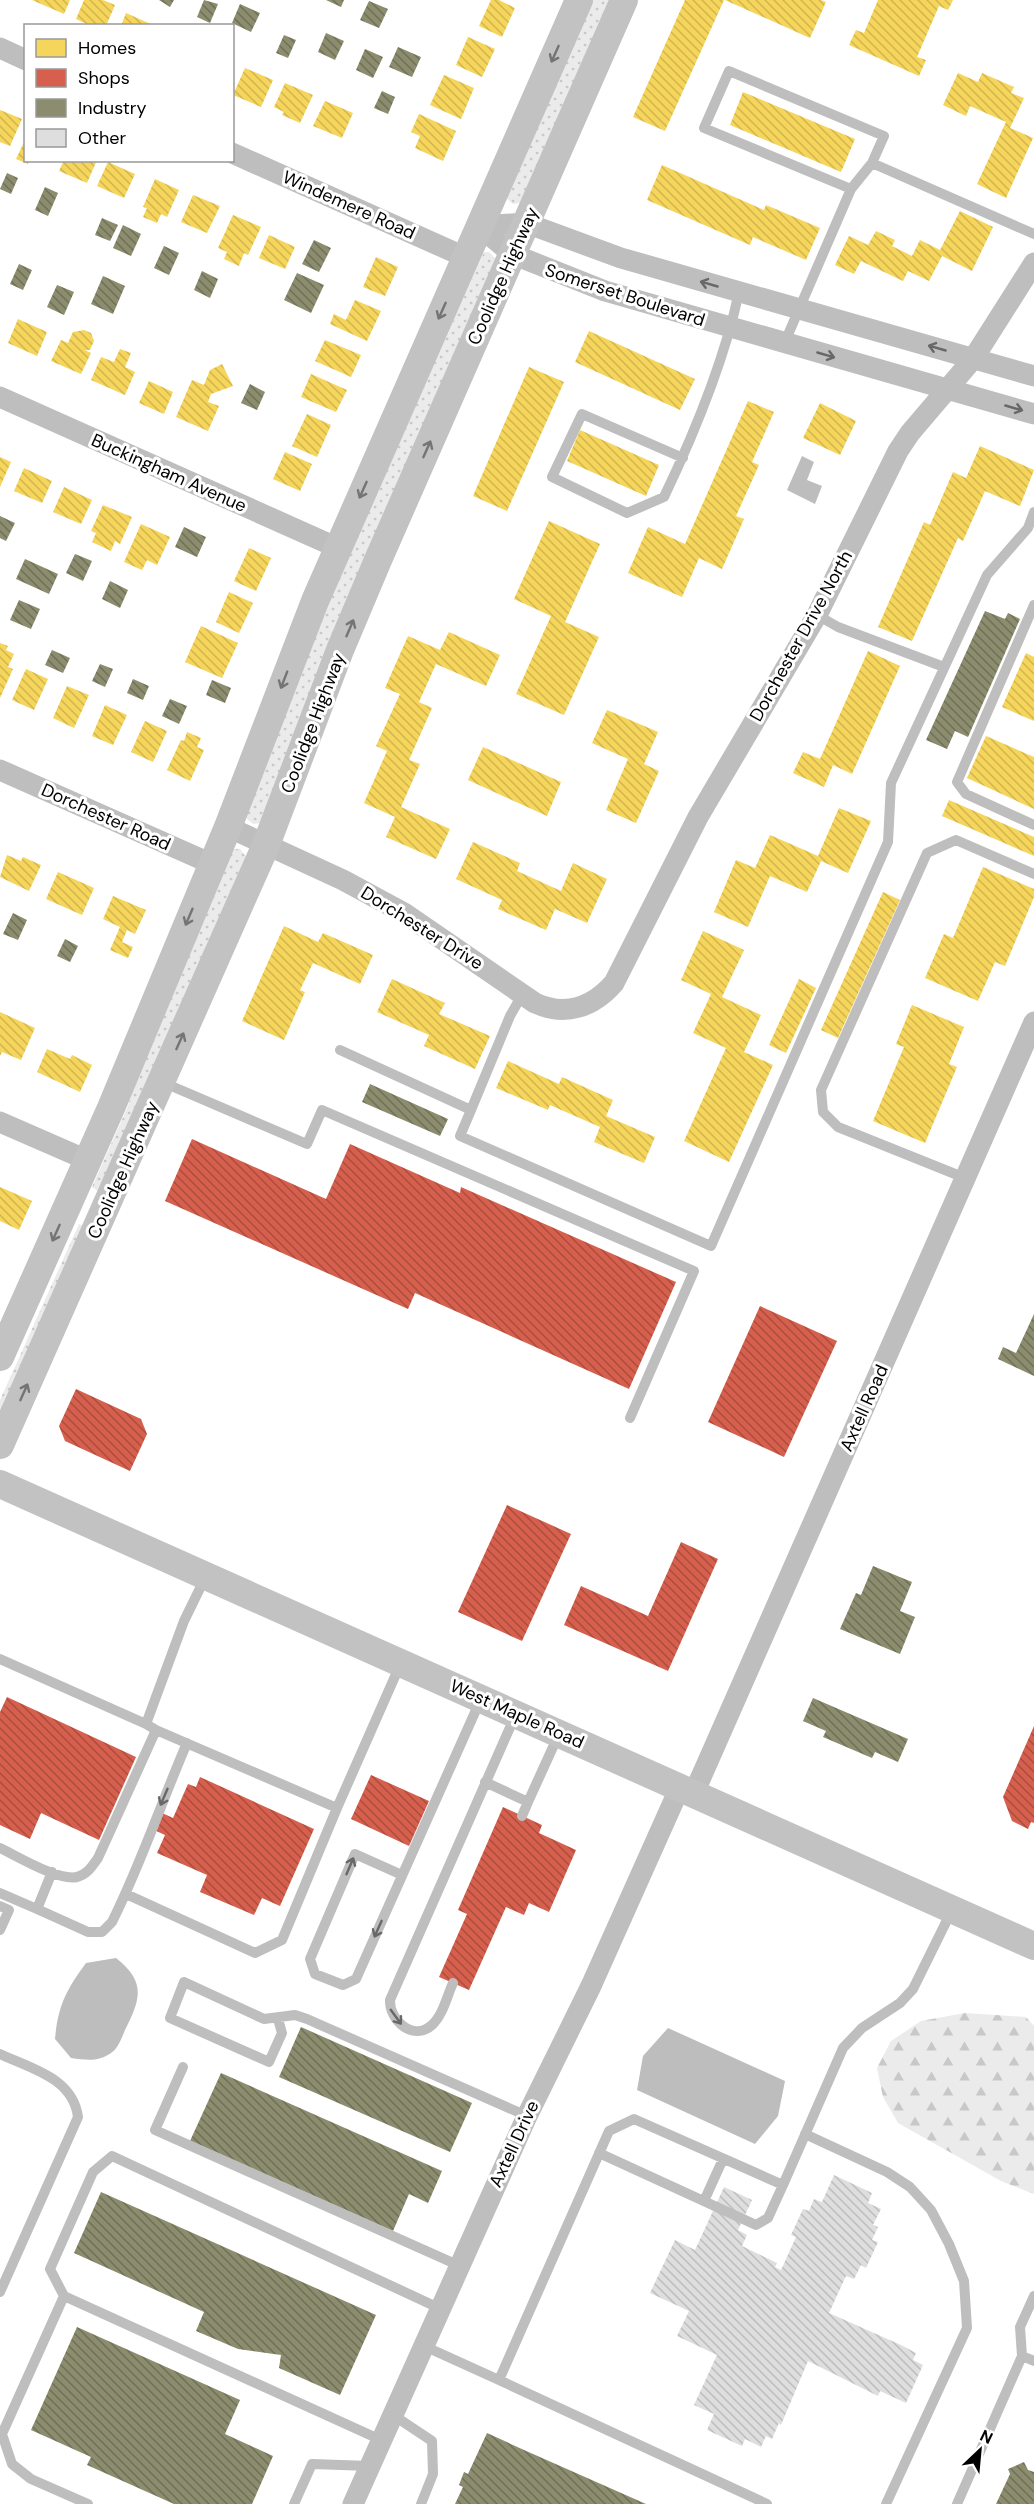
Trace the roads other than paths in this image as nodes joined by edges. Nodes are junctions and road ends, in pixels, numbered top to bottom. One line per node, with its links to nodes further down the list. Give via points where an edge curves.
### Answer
1 (579, 0): 9 (main road, Coolidge Highway, one-way to 9)
2 (624, 0): 8 (main road, Coolidge Highway)
3 (0, 48): 4 (street)
4 (24, 59)
5 (234, 154): 12 (street, Windemere Road)
6 (872, 163): 7 (lane); 7 (lane, via 884,136 729,71 704,128); 10 (lane)
7 (851, 189): 15 (lane)
8 (526, 223): 9 (street, Somerset Boulevard); 11 (main road, Coolidge Highway); 14 (street, Somerset Boulevard, one-way to 8, via 621,258)
9 (479, 226): 11 (street, Somerset Boulevard); 12 (main road, Coolidge Highway)
10 (1034, 234)
11 (512, 254): 16 (street, Somerset Boulevard, via 605,291); 33 (main road, Coolidge Highway, one-way to 11, via 340,650)
12 (465, 257): 26 (main road, Coolidge Highway, one-way to 26)
13 (1034, 263): 18 (street, Dorchester Drive North)
14 (739, 292): 15 (street, Somerset Boulevard); 16 (lane, Somerset Boulevard)
15 (799, 310): 17 (lane); 18 (street, Somerset Boulevard, one-way to 15)
16 (731, 329): 17 (street, Somerset Boulevard); 23 (lane)
17 (784, 344): 20 (street, Somerset Boulevard, one-way to 20)
18 (973, 359): 19 (street, Somerset Boulevard); 20 (street, Dorchester Drive North)
19 (1034, 376)
20 (948, 390): 22 (street, Somerset Boulevard, one-way to 22); 28 (street, Dorchester Drive North, via 898,451)
21 (0, 397): 26 (street, Buckingham Avenue)
22 (1034, 414)
23 (683, 458): 23 (lane, via 664,497 627,513 552,477 582,414)
24 (1034, 512): 25 (lane)
25 (1031, 530): 29 (lane, via 987,575)
26 (338, 548): 32 (main road, Coolidge Highway, one-way to 32)
27 (1034, 605): 31 (lane, via 957,782 966,794)
28 (817, 615): 29 (lane, via 838,627); 37 (street, Dorchester Drive North, via 698,818 614,983 589,1004)
29 (944, 667): 41 (lane, via 891,783 888,842 711,1246 460,1136)
30 (0, 770): 34 (street, Dorchester Road)
31 (1034, 825)
32 (228, 827): 33 (street); 34 (main road, Coolidge Highway)
33 (266, 845): 36 (street, Dorchester Drive, via 410,916); 40 (main road, Coolidge Highway, one-way to 33)
34 (212, 864): 43 (main road, Coolidge Highway, one-way to 43)
35 (1034, 874): 44 (lane, via 957,840 927,853 821,1090 823,1112 838,1127)
36 (522, 995): 37 (street, Dorchester Drive, via 550,1010); 41 (lane)
37 (575, 1009)
38 (1034, 1022): 44 (street, Axtell Road)
39 (340, 1050): 41 (lane)
40 (162, 1082): 46 (main road, Coolidge Highway); 48 (lane, via 307,1144 322,1110 694,1271)
41 (471, 1110)
42 (0, 1122): 43 (street)
43 (87, 1160): 45 (main road, Coolidge Highway)
44 (965, 1178): 61 (street, Axtell Road)
45 (70, 1201): 46 (main road); 47 (main road, Coolidge Highway, one-way to 47)
46 (103, 1216): 49 (main road, Coolidge Highway, one-way to 46)
47 (0, 1357)
48 (630, 1418)
49 (0, 1445)
50 (0, 1484): 51 (main road, West Maple Road)
51 (206, 1575): 53 (main road, West Maple Road); 56 (lane, via 184,1621)
52 (0, 1659): 56 (lane)
53 (401, 1662): 54 (main road, West Maple Road); 63 (lane)
54 (481, 1698): 55 (main road, West Maple Road); 67 (lane)
55 (516, 1713): 58 (main road, West Maple Road); 60 (lane)
56 (146, 1724): 57 (lane)
57 (156, 1730): 59 (lane); 66 (lane, via 98,1858 87,1872 75,1878)
58 (560, 1733): 61 (main road, West Maple Road); 62 (lane)
59 (187, 1743): 63 (lane); 69 (lane, one-way to 69)
60 (485, 1782): 62 (lane); 75 (lane, one-way to 75, via 390,2000 396,2021 419,2031 429,2027 438,2018)
61 (687, 1790): 72 (main road, West Maple Road); 79 (street, Axtell Drive)
62 (528, 1802): 64 (lane)
63 (337, 1808): 69 (lane, via 282,1940 255,1953)
64 (522, 1816)
65 (0, 1848): 66 (lane)
66 (52, 1872): 71 (lane)
67 (402, 1875): 67 (lane, one-way to 67, via 356,1979 343,1985 315,1974 310,1959 354,1854)
68 (0, 1893): 71 (lane)
69 (126, 1894): 71 (lane, via 112,1922 102,1932 88,1932)
70 (0, 1906): 73 (lane, via 9,1910)
71 (37, 1909)
72 (952, 1909): 74 (main road, West Maple Road); 80 (lane, via 913,1989 900,2003 862,2028 843,2048)
73 (0, 1930)
74 (1034, 1946)
75 (453, 1983)
76 (279, 2019): 76 (lane, via 264,2019 184,1982 170,2018 269,2062 282,2033); 79 (lane, via 295,2015 307,2019)
77 (0, 2054): 86 (lane, via 65,2087 76,2101 78,2117)
78 (183, 2067): 85 (lane, via 155,2130)
79 (527, 2116): 85 (street, Axtell Drive)
80 (805, 2134): 83 (lane); 102 (lane, via 910,2187 931,2210 964,2282 967,2328)
81 (599, 2153): 82 (lane, via 609,2131 634,2119); 84 (lane); 93 (lane)
82 (723, 2158): 83 (lane); 84 (lane)
83 (783, 2185): 84 (lane, via 768,2218 756,2225)
84 (704, 2201)
85 (460, 2266): 89 (street, Axtell Drive)
86 (0, 2292)
87 (64, 2296): 89 (lane, via 50,2269 93,2172 112,2156); 95 (lane); 97 (lane, via 2,2434 12,2464 30,2478)
88 (1034, 2296): 91 (lane, via 1020,2327)
89 (441, 2308): 90 (street, Axtell Drive)
90 (424, 2346): 93 (lane); 94 (street, Axtell Drive)
91 (1022, 2355): 92 (lane); 103 (lane)
92 (1034, 2361)
93 (499, 2380): 101 (lane)
94 (393, 2415): 95 (street, Axtell Drive); 100 (lane, via 432,2442 433,2474)
95 (381, 2440): 96 (street, Axtell Drive)
96 (370, 2466): 98 (lane, via 312,2464); 99 (street, Axtell Drive)
97 (88, 2504)
98 (294, 2504)
99 (353, 2504)
100 (422, 2504)
101 (767, 2504)
102 (886, 2504)
103 (957, 2504)

